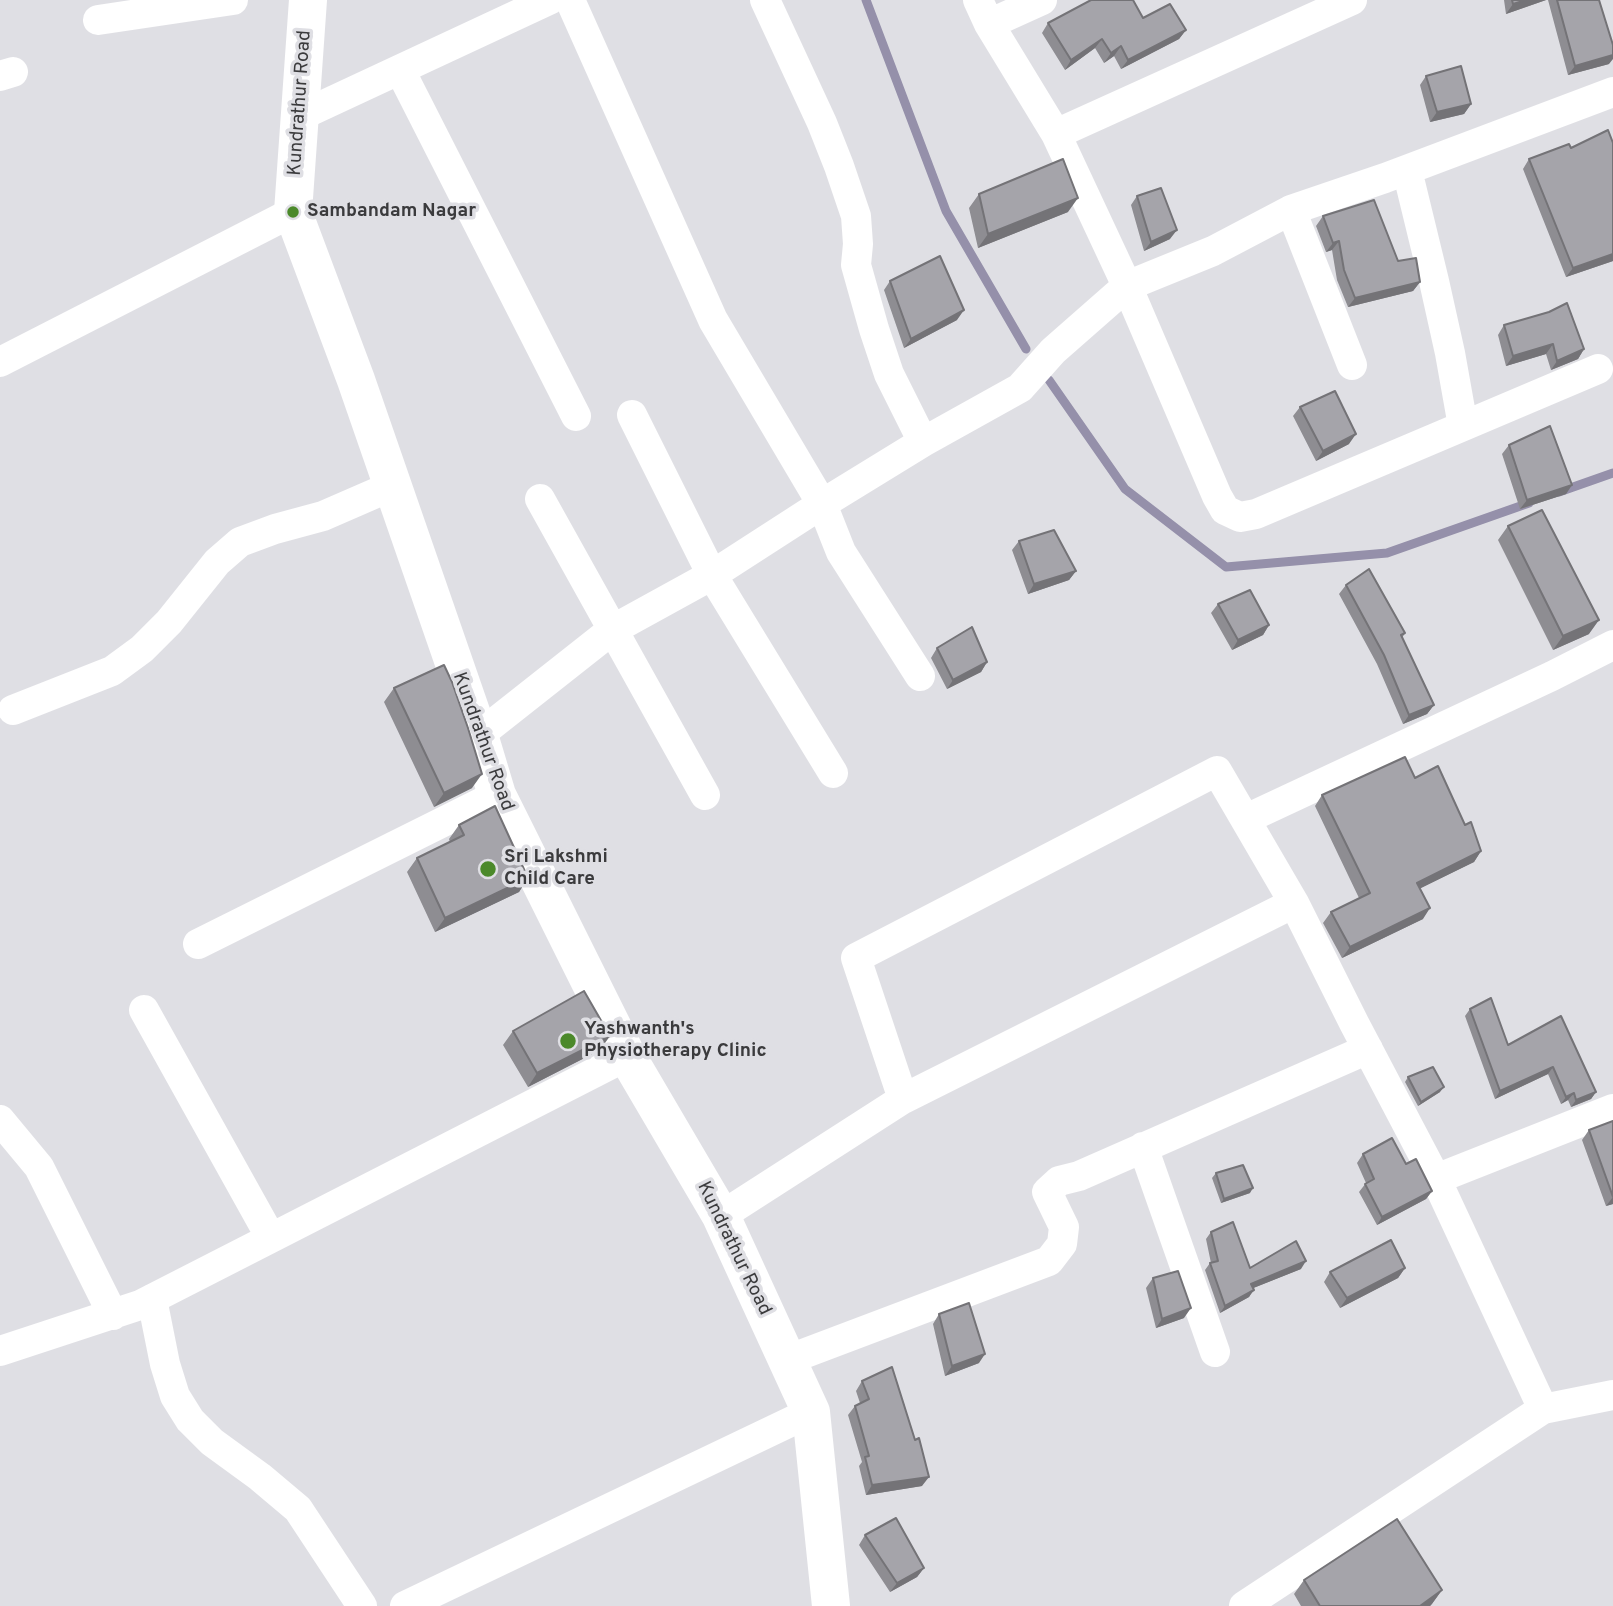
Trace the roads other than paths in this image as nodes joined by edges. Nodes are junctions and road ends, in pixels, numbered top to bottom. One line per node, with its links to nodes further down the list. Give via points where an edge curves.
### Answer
1 (233, 0): 9 (street)
2 (308, 0): 12 (street, Kundrathur Road)
3 (549, 0): 10 (street)
4 (570, 0): 27 (street, via 713,320)
5 (765, 0): 24 (street, via 839,166 856,216 856,265 874,329 889,374)
6 (1042, 0): 8 (street)
7 (1352, 0): 13 (street)
8 (984, 12): 13 (street)
9 (98, 20)
10 (400, 70): 12 (street); 22 (street)
11 (1610, 101): 14 (street)
12 (300, 116): 16 (street, Kundrathur Road)
13 (1056, 134): 17 (street)
14 (1407, 170): 15 (street); 23 (street)
15 (1291, 210): 17 (street, via 1213,251); 19 (street)
16 (293, 212): 18 (street); 25 (street, Kundrathur Road)
17 (1127, 286): 23 (street, via 1217,496 1225,510 1240,517); 24 (street, via 1053,351 1020,388)
18 (0, 362)
19 (1352, 365)
20 (1598, 369): 23 (street)
21 (632, 415): 28 (street)
22 (576, 416)
23 (1463, 426)
24 (923, 442): 27 (street)
25 (392, 486): 32 (street, via 323,516 240,542 216,562 142,649 112,671); 33 (street, Kundrathur Road)
26 (540, 499): 29 (street)
27 (822, 504): 28 (street); 31 (street, via 841,552)
28 (712, 575): 29 (street); 34 (street)
29 (612, 630): 33 (street); 36 (street)
30 (1613, 645): 37 (street)
31 (920, 676)
32 (13, 710)
33 (479, 735): 35 (street, Kundrathur Road)
34 (833, 773)
35 (497, 795): 39 (street); 42 (street, Kundrathur Road)
36 (705, 795)
37 (1246, 819): 38 (street); 43 (street, via 1217,771 856,958)
38 (1294, 903): 41 (street); 43 (street)
39 (198, 944)
40 (144, 1010): 49 (street)
41 (1368, 1049): 46 (street); 47 (street)
42 (627, 1056): 48 (street, Kundrathur Road); 49 (street)
43 (903, 1099): 48 (street)
44 (1613, 1109): 47 (street)
45 (0, 1120): 51 (street, via 38,1167)
46 (1143, 1147): 53 (street); 54 (street, via 1059,1181 1047,1192 1064,1227 1062,1244 1049,1261)
47 (1436, 1179): 56 (street)
48 (721, 1216): 54 (street, Kundrathur Road)
49 (271, 1238): 50 (street)
50 (146, 1302): 51 (street); 58 (street, via 175,1396 190,1420 298,1509)
51 (113, 1315): 52 (street)
52 (0, 1351)
53 (1215, 1352)
54 (787, 1360): 57 (street, Kundrathur Road)
55 (1613, 1395): 56 (street)
56 (1543, 1409): 61 (street)
57 (810, 1412): 59 (street); 60 (street, Kundrathur Road)
58 (362, 1606)
59 (405, 1606)
60 (831, 1606)
61 (1244, 1606)

